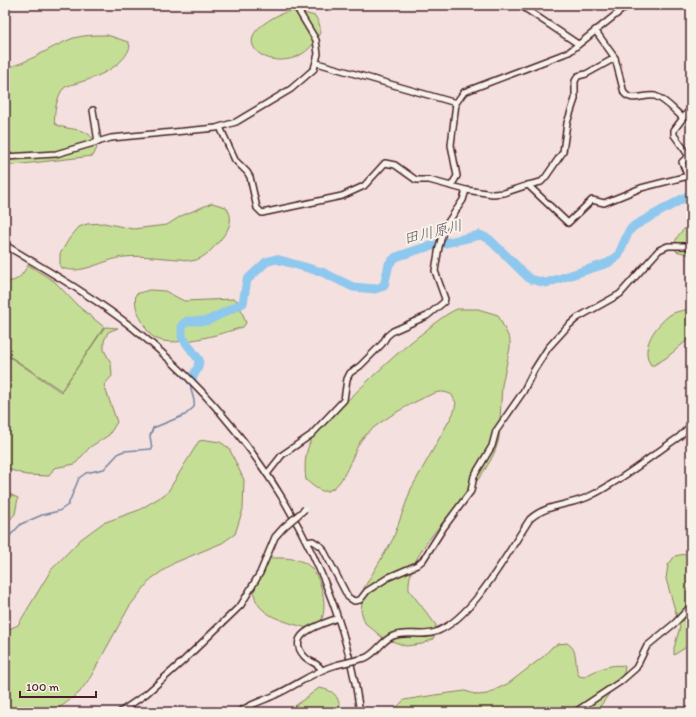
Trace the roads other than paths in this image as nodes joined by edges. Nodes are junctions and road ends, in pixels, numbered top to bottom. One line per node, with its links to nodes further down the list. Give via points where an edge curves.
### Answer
1 (295, 5): 7 (street, via 316,40)
2 (520, 5): 5 (street)
3 (628, 5): 4 (street)
4 (596, 30): 5 (street); 6 (street)
5 (578, 44): 8 (street, via 569,52 464,92)
6 (615, 58): 11 (street, via 627,96 655,96); 16 (street, via 576,78 563,152 541,182)
7 (317, 63): 8 (street); 12 (street, via 309,75 291,89 242,119)
8 (456, 103): 17 (street, via 451,145 457,176)
9 (691, 108): 11 (street)
10 (93, 110): 13 (street)
11 (683, 118): 15 (street, via 674,134 689,156 682,162)
12 (220, 127): 13 (street, via 122,137); 17 (street, via 235,160 248,172 257,208 262,213 342,196 364,186 385,163 395,165 413,178)
13 (98, 142): 14 (street, via 56,154)
14 (5, 157)
15 (690, 178): 16 (street, via 684,177 641,188 604,203 592,200 568,223)
16 (528, 185): 18 (street, via 498,194)
17 (451, 186): 18 (street)
18 (466, 190): 22 (street, via 463,200 444,228 440,245 435,271 444,302 426,316 393,331 350,373 344,400 311,435 282,454)
19 (5, 245): 22 (street, via 133,328 211,400)
20 (691, 246): 24 (street, via 668,246 659,250 620,294 577,318 548,348 523,392 496,431 492,446 474,476 471,491 417,565 389,577 367,591 360,600 354,601 348,597 322,547 313,541)
21 (691, 425): 27 (street, bridge, via 679,437 592,495 535,514 481,592 450,625 429,634 406,633 391,636 377,652 365,658)
22 (267, 474): 24 (street)
23 (305, 509): 28 (street, bridge, via 275,537 260,573 241,605 146,694)
24 (307, 542): 26 (street)
25 (691, 606): 31 (street, via 650,643 636,668)
26 (338, 618): 27 (street, via 308,629 301,639 300,650 303,656); 30 (street)
27 (321, 669): 29 (street, via 276,695)
28 (120, 712)
29 (239, 712)
30 (360, 712)
31 (575, 712)

